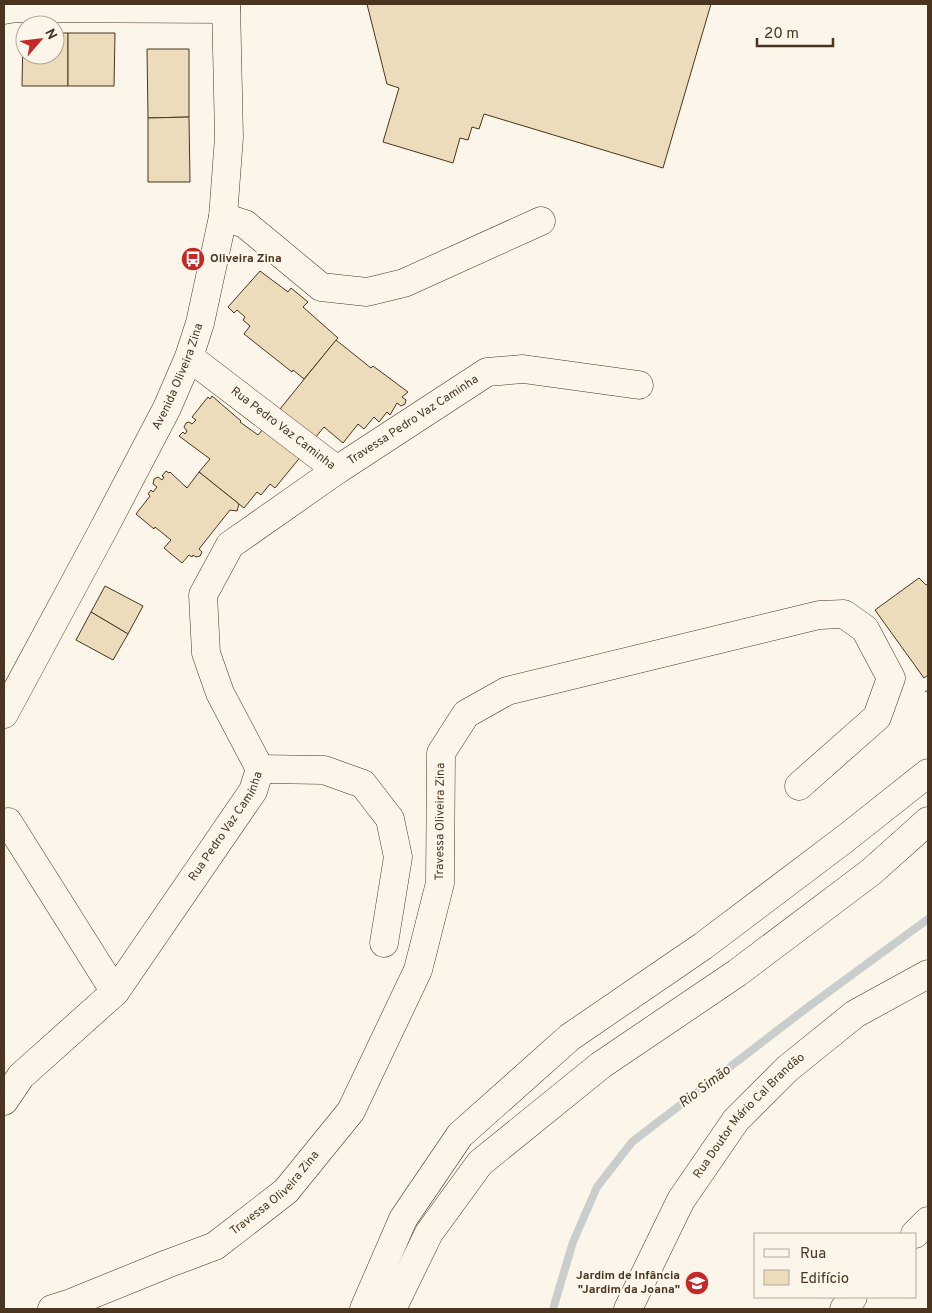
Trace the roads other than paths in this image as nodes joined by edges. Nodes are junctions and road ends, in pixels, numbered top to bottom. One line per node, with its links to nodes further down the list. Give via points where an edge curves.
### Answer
1 (226, 6): 2 (main road); 3 (main road, Avenida Oliveira Zina, via 229,137)
2 (4, 10)
3 (223, 217): 4 (main road, via 245,224 321,287 367,292 404,283); 5 (main road, Avenida Oliveira Zina)
4 (541, 221)
5 (189, 357): 7 (main road, Rua Pedro Vaz Caminha); 8 (main road, Avenida Oliveira Zina, via 154,432)
6 (638, 385): 7 (main road, Travessa Pedro Vaz Caminha, via 523,369 487,372)
7 (337, 470): 9 (main road, Rua Pedro Vaz Caminha, via 230,545 202,595 206,653 220,693)
8 (4, 714)
9 (260, 769): 14 (main road, via 324,770 363,784 390,819 398,858); 16 (main road, Rua Pedro Vaz Caminha, via 248,799)
10 (928, 772): 22 (main road, via 718,934 570,1037 460,1135 403,1219)
11 (799, 786): 21 (main road, Travessa Oliveira Zina, via 877,717 891,678 865,629 844,614 819,616 507,691 466,714 441,753 440,882 418,970 351,1111 286,1191 216,1246)
12 (928, 821): 23 (main road, via 871,872 737,973 600,1065 480,1163 429,1233)
13 (8, 822): 16 (main road)
14 (384, 943)
15 (928, 974): 24 (main road, Rua Doutor Mário Cal Brandão, via 855,1014 787,1069 736,1120 681,1200)
16 (115, 992): 17 (main road, Rua Pedro Vaz Caminha, via 22,1076)
17 (4, 1102)
18 (928, 1221): 19 (main road)
19 (916, 1233)
20 (852, 1298): 25 (main road)
21 (52, 1309)
22 (364, 1309)
23 (392, 1309)
24 (628, 1309)
25 (844, 1309)

